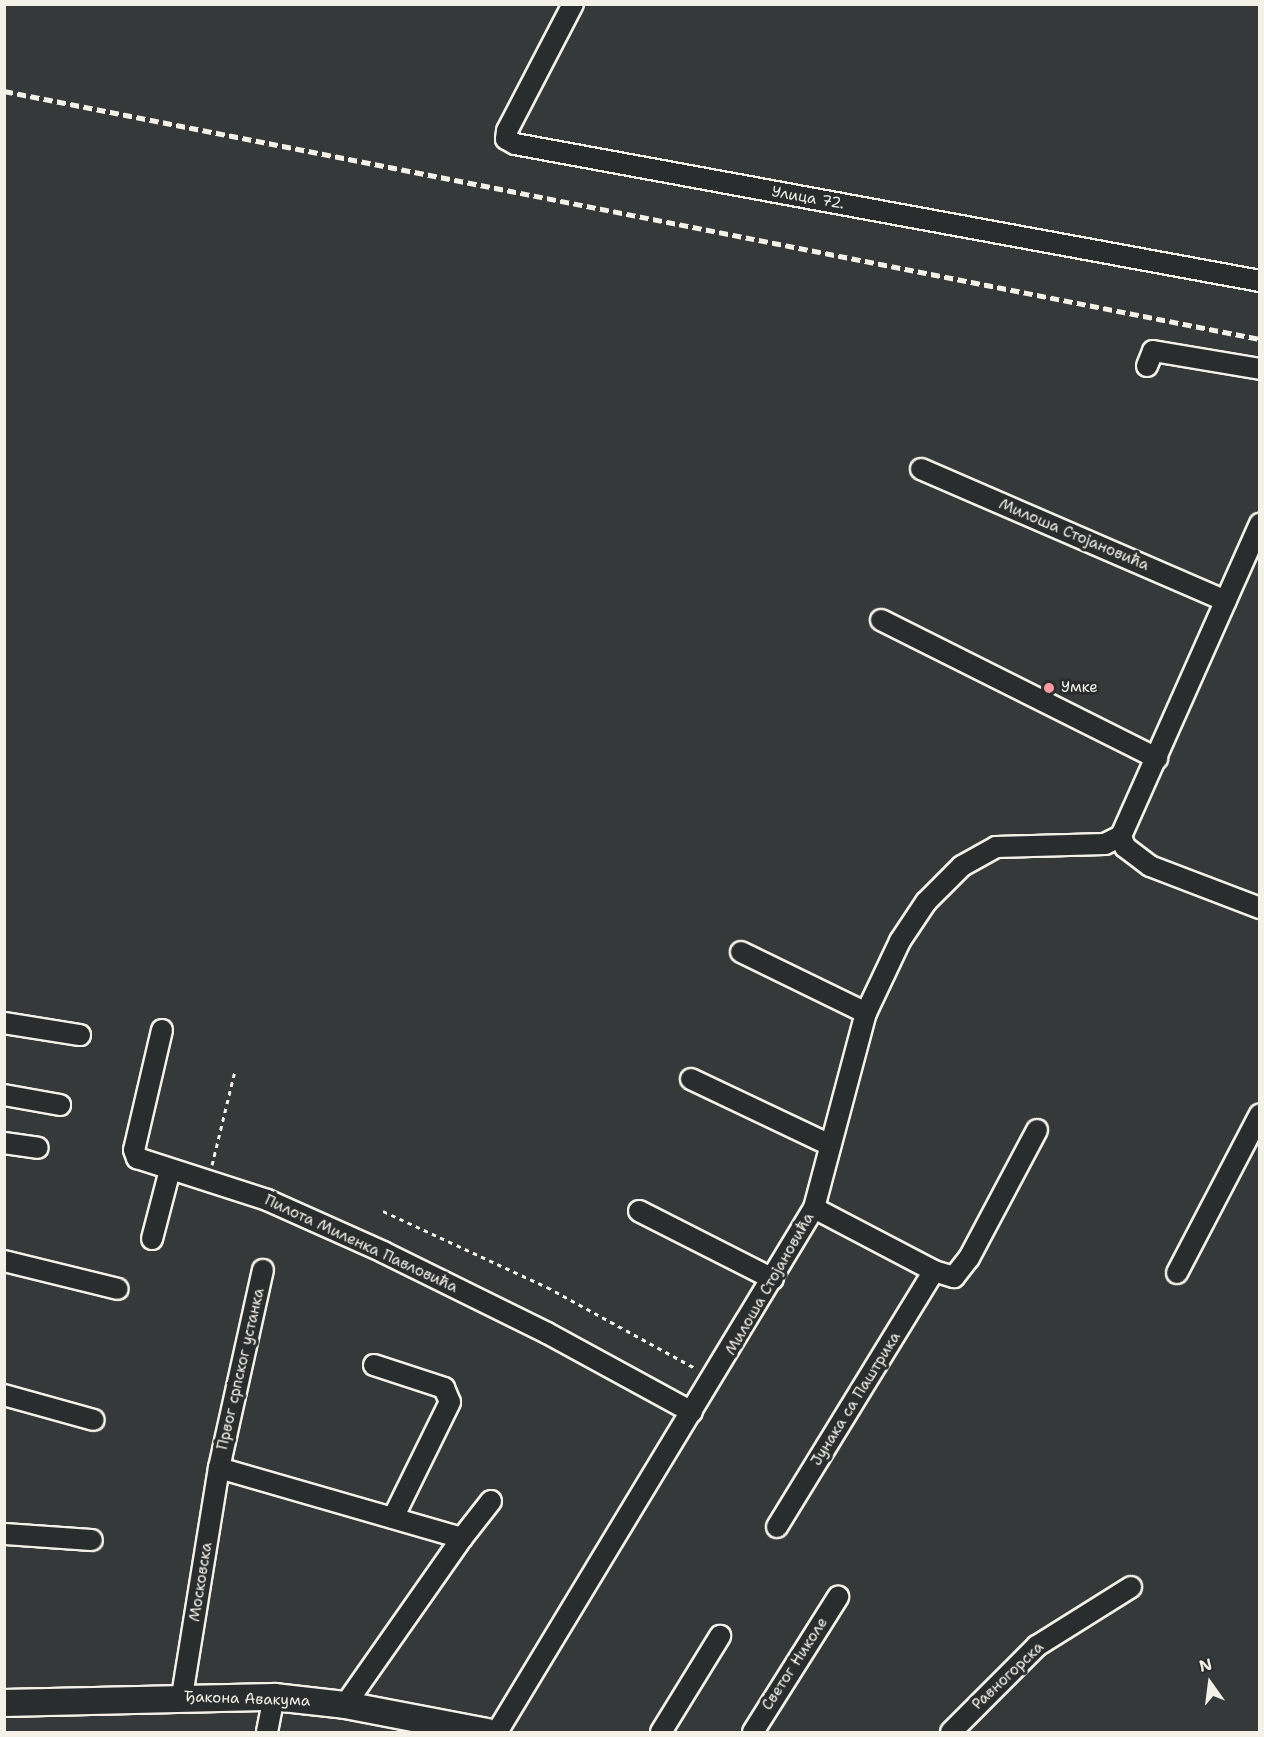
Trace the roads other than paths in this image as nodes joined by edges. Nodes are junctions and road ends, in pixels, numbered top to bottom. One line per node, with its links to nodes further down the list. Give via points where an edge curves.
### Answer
1 (573, 4): 2 (street, Улица 72., via 507,131 506,139 515,144)
2 (1260, 281)
3 (1147, 366): 4 (street, via 1153,351)
4 (1260, 369)
5 (921, 469): 7 (street, Милоша Стојановића)
6 (1260, 524): 7 (street)
7 (1226, 601): 9 (street)
8 (881, 620): 9 (street)
9 (1157, 758): 10 (street)
10 (1121, 836): 11 (street, via 1125,847 1150,866); 13 (street, Милоша Стојановића, via 1105,844 996,847 962,866 926,902 900,940)
11 (1260, 908)
12 (741, 952): 13 (street)
13 (866, 1013): 23 (street, Милоша Стојановића)
14 (4, 1023): 16 (street)
15 (162, 1030): 25 (street, Пилота Миленка Павловића, via 134,1150 137,1158)
16 (80, 1035)
17 (691, 1079): 23 (street)
18 (4, 1095): 19 (street)
19 (60, 1105)
20 (1260, 1114): 32 (street)
21 (1037, 1130): 31 (street, via 969,1258 954,1277)
22 (4, 1143): 24 (street)
23 (830, 1145): 26 (street, Милоша Стојановића)
24 (38, 1148)
25 (170, 1170): 28 (street); 37 (street, Пилота Миленка Павловића, via 267,1200 382,1252 547,1333)
26 (814, 1208): 31 (street); 33 (street, Милоша Стојановића)
27 (639, 1211): 33 (street)
28 (152, 1239)
29 (4, 1261): 34 (street)
30 (263, 1270): 39 (street, Првог српског устанка)
31 (934, 1271): 42 (street, Јунака са Паштрика)
32 (1177, 1273)
33 (773, 1279): 37 (street, Милоша Стојановића)
34 (118, 1289)
35 (374, 1365): 41 (street, via 444,1388 450,1402)
36 (4, 1395): 38 (street)
37 (692, 1413): 55 (street, Милоша Стојановића)
38 (94, 1420)
39 (219, 1468): 41 (street, Првог српског устанка); 49 (street, Московска)
40 (491, 1501): 44 (street)
41 (393, 1518): 44 (street, Првог српског устанка)
42 (777, 1527)
43 (4, 1534): 45 (street)
44 (462, 1538): 52 (street)
45 (92, 1540)
46 (1131, 1587): 58 (street, Равногорска, via 1037,1646)
47 (838, 1597): 57 (street, Светог Николе)
48 (720, 1636): 56 (street)
49 (182, 1696): 50 (main road, Ђакона Авакума); 51 (main road, Ђакона Авакума)
50 (274, 1697): 52 (main road, Ђакона Авакума); 53 (street)
51 (4, 1703)
52 (345, 1705): 54 (main road, Ђакона Авакума)
53 (267, 1732)
54 (487, 1732)
55 (497, 1732)
56 (661, 1732)
57 (753, 1732)
58 (951, 1732)

